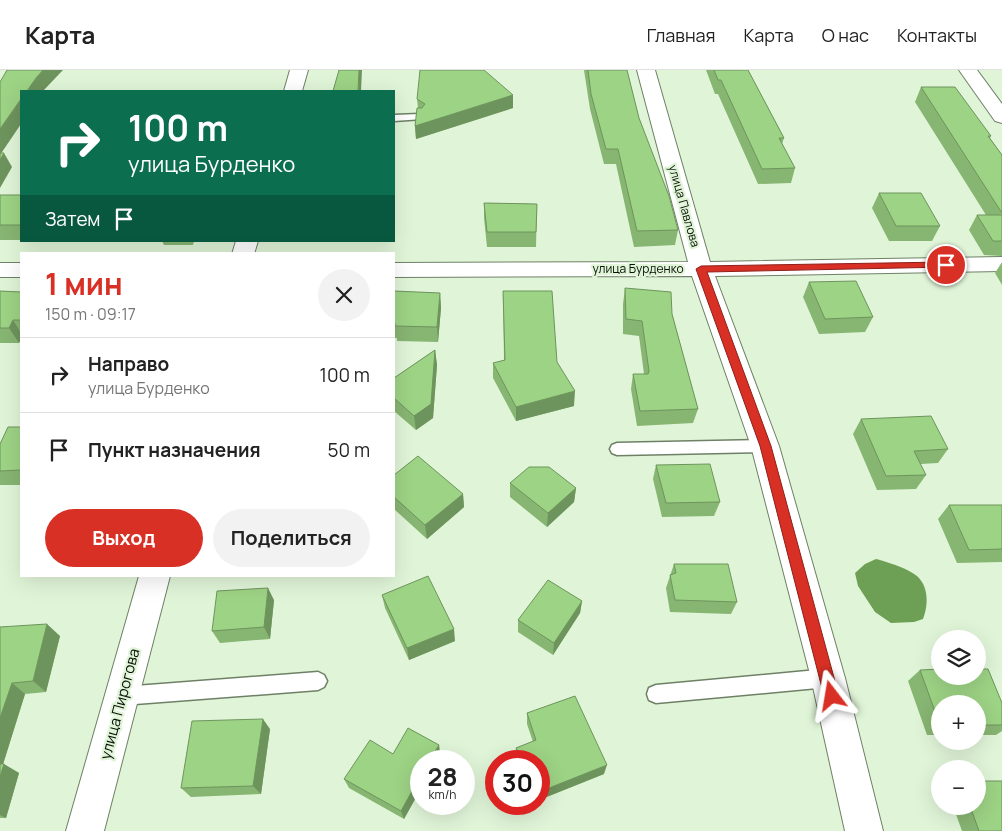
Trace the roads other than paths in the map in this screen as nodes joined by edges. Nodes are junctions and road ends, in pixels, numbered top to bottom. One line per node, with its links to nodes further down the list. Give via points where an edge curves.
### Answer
1 (299, 70): 4 (street)
2 (646, 70): 9 (street, улица Павлова)
3 (968, 70): 6 (street)
4 (293, 90)
5 (420, 117): 7 (lane)
6 (1002, 117)
7 (395, 118)
8 (1002, 264): 9 (street, улица Бурденко)
9 (701, 269): 12 (street, улица Бурденко); 13 (street, улица Павлова)
10 (0, 270): 11 (street)
11 (20, 270)
12 (395, 270)
13 (765, 446): 14 (lane); 16 (street, улица Павлова)
14 (617, 449)
15 (154, 577): 19 (street, улица Пирогова)
16 (828, 678): 18 (lane); 21 (street, улица Павлова)
17 (318, 681): 19 (lane)
18 (656, 694)
19 (122, 696): 20 (street, улица Пирогова)
20 (85, 831)
21 (864, 831)

